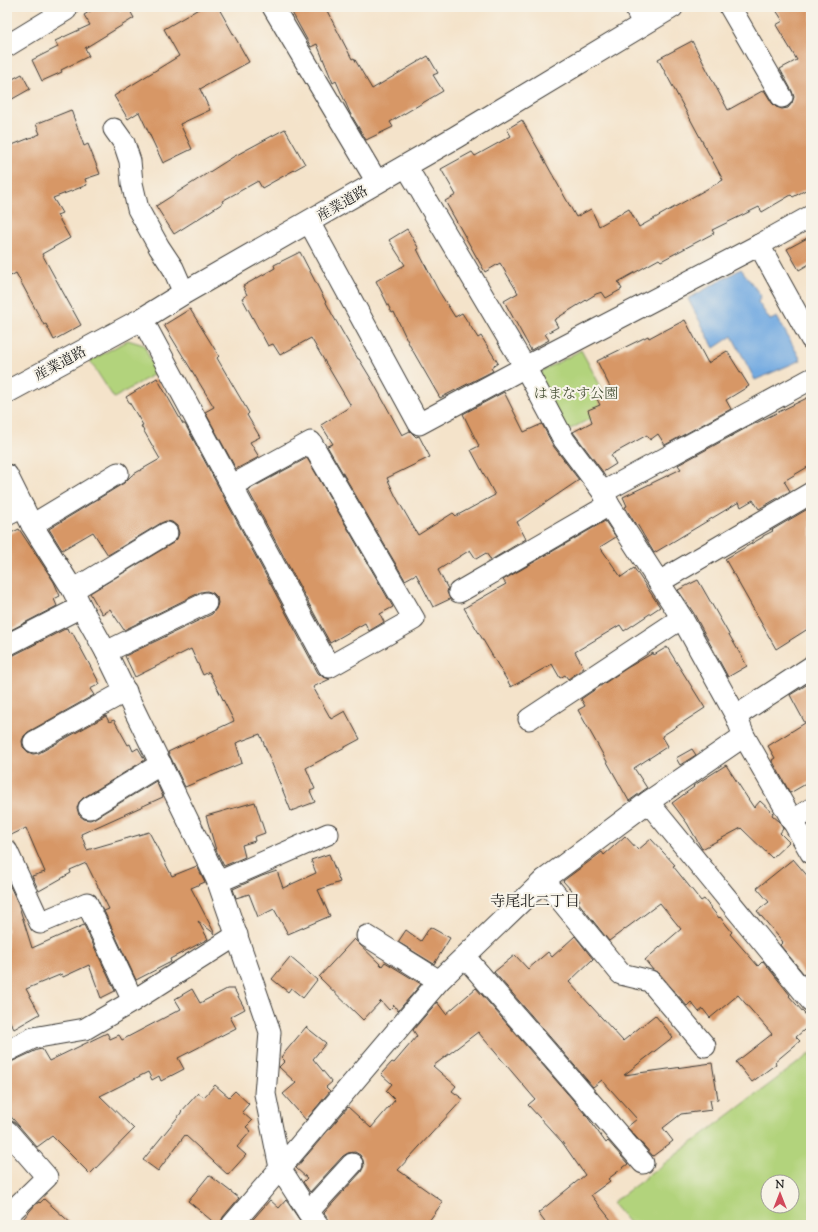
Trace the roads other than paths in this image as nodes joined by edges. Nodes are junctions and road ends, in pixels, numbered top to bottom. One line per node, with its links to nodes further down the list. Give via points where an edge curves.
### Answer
1 (65, 7): 6 (street, via 66,10)
2 (273, 7): 10 (street)
3 (672, 7): 5 (street, 産業道路)
4 (730, 7): 7 (street)
5 (639, 16): 9 (street, 産業道路)
6 (7, 46)
7 (782, 97)
8 (114, 129): 14 (street, via 124,143 130,161 138,209 173,268)
9 (406, 166): 10 (street, 産業道路); 17 (street)
10 (377, 182): 12 (street, 産業道路)
11 (811, 216): 13 (street)
12 (309, 222): 14 (street, 産業道路); 17 (street, via 419,424)
13 (759, 245): 16 (street); 17 (street)
14 (184, 293): 15 (street, 産業道路)
15 (142, 319): 19 (street, 産業道路); 22 (street)
16 (811, 338)
17 (525, 367): 24 (street, via 564,440)
18 (811, 378): 24 (street)
19 (7, 392)
20 (118, 473): 25 (street)
21 (7, 475): 25 (street)
22 (231, 486): 22 (street, via 329,666 414,619 311,442)
23 (811, 493): 27 (street)
24 (606, 498): 27 (street); 28 (street)
25 (21, 515): 29 (street)
26 (167, 533): 29 (street)
27 (659, 582): 31 (street)
28 (459, 592)
29 (77, 599): 32 (street); 33 (street)
30 (206, 603): 33 (street)
31 (682, 618): 36 (street); 37 (street)
32 (7, 645)
33 (106, 652): 35 (street)
34 (811, 667): 36 (street)
35 (126, 691): 39 (street); 40 (street)
36 (736, 716): 38 (street)
37 (529, 719)
38 (744, 736): 41 (street); 44 (street)
39 (34, 742)
40 (161, 764): 42 (street); 49 (street)
41 (648, 802): 48 (street); 54 (street)
42 (89, 808)
43 (811, 809): 44 (street)
44 (792, 821): 47 (street)
45 (328, 834): 49 (street)
46 (7, 851): 55 (street, via 40,924 87,903)
47 (811, 853)
48 (544, 880): 52 (street); 56 (street, via 621,974 650,981)
49 (218, 882): 50 (street)
50 (237, 935): 55 (street); 61 (street, via 270,1032 266,1094)
51 (367, 936): 53 (street)
52 (465, 957): 53 (street); 59 (street)
53 (439, 981): 61 (street)
54 (811, 1000)
55 (133, 1001): 57 (street, via 85,1028 33,1038)
56 (705, 1046)
57 (7, 1051)
58 (7, 1130): 62 (street, via 47,1177)
59 (643, 1163)
60 (352, 1164): 63 (street)
61 (280, 1168): 63 (street); 64 (street)
62 (7, 1216)
63 (313, 1218)
64 (232, 1225)

